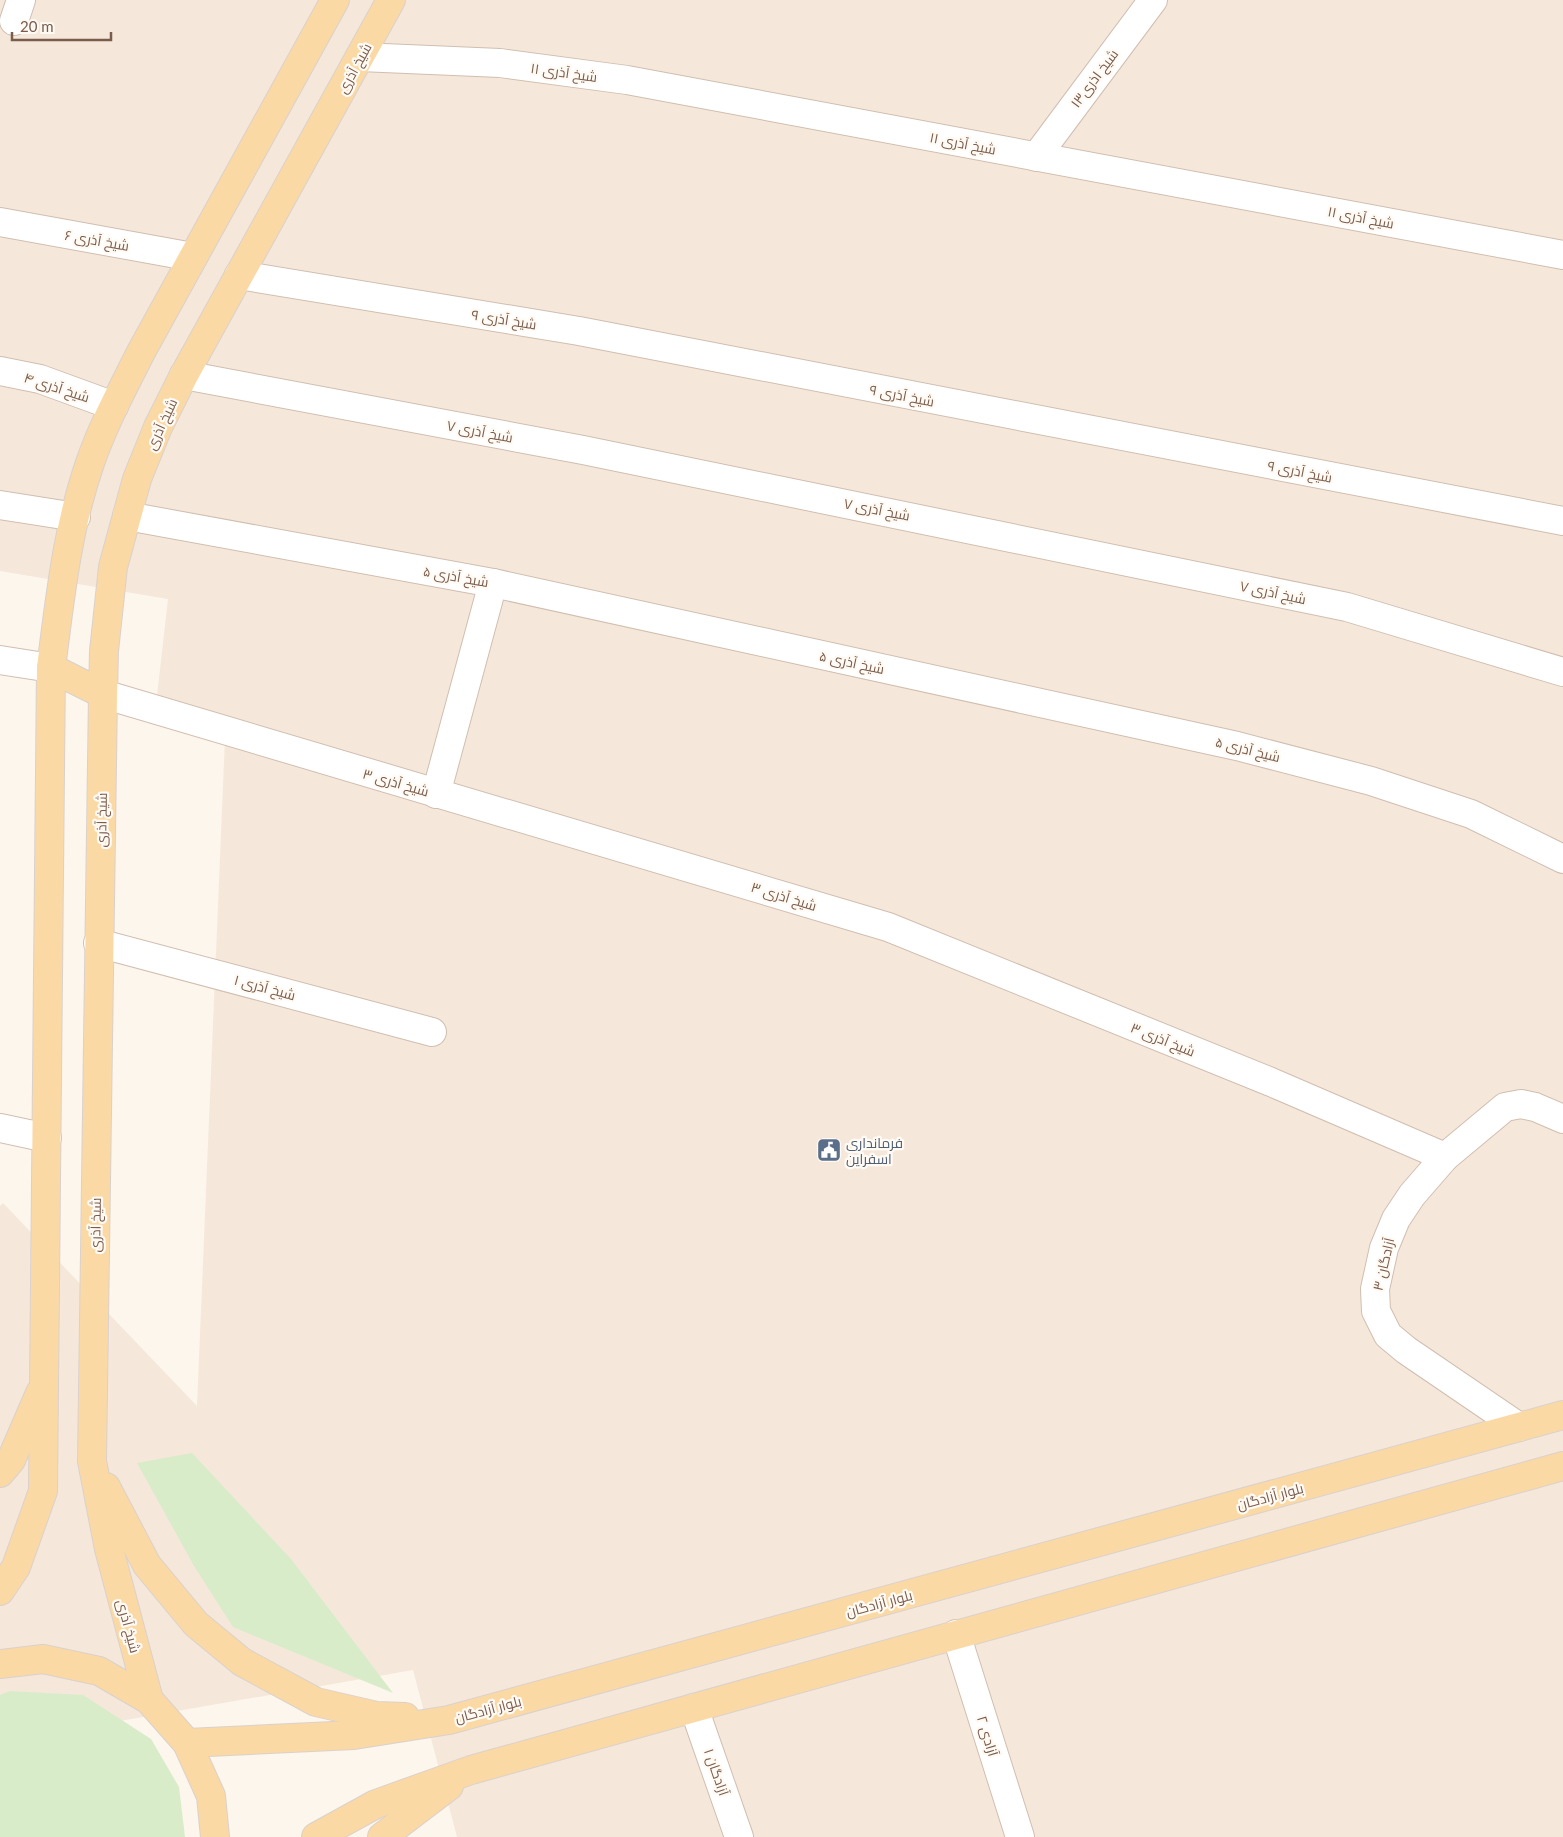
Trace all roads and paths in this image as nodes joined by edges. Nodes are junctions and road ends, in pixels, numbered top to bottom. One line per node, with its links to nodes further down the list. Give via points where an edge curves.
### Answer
1 (335, 0): 8 (main road)
2 (391, 0): 4 (main road, شیخ آذری)
3 (1153, 0): 5 (street, شیخ اذری۱۳)
4 (360, 57): 5 (street, شیخ آذری ۱۱, via 500,63 627,80); 9 (main road, شیخ آذری)
5 (1036, 157): 7 (street, شیخ آذری ۱۱)
6 (0, 222): 8 (street, شیخ آذری ۶)
7 (1563, 255)
8 (193, 257): 12 (main road)
9 (240, 275): 11 (main road, شیخ آذری); 16 (street, شیخ آذری ۹, via 579,331)
10 (0, 372): 12 (street, شیخ آذری ۴, via 40,379)
11 (184, 375): 14 (main road, شیخ آذری, via 158,427 137,479); 20 (street, شیخ آذری ۷, via 583,450 1338,605)
12 (114, 406): 15 (main road, via 90,463)
13 (0, 505): 15 (street)
14 (127, 516): 17 (street, شیخ آذری ۵); 21 (main road, شیخ آذری, via 113,568)
15 (76, 517): 19 (main road, via 65,558)
16 (1563, 521)
17 (493, 583): 22 (street); 23 (street, شیخ آذری ۵, via 1237,746 1371,781 1471,814)
18 (0, 660): 19 (street)
19 (51, 668): 21 (main road); 28 (main road)
20 (1563, 672)
21 (103, 694): 22 (street, شیخ آذری ۳); 24 (main road, شیخ آذری)
22 (436, 794): 29 (street, شیخ آذری ۳, via 888,927 1271,1082)
23 (1563, 859)
24 (98, 943): 25 (street, شیخ آذری ۱); 33 (main road, شیخ آذری)
25 (432, 1032)
26 (1563, 1118): 29 (street, آزادگان ۳, via 1521,1104 1505,1107)
27 (0, 1128): 28 (street)
28 (47, 1138): 30 (main road)
29 (1445, 1157): 32 (street, آزادگان ۳, via 1396,1219 1384,1248 1375,1289 1376,1311 1388,1335 1406,1350)
30 (44, 1382): 35 (main road, via 11,1460); 36 (main road, via 43,1491 16,1567)
31 (1563, 1415): 32 (main road, بلوار آزادگان)
32 (1519, 1427): 41 (main road, بلوار آزادگان)
33 (92, 1461): 39 (main road, شیخ آذری, via 109,1549); 41 (main road, via 147,1565 196,1624 242,1662 316,1702 377,1716)
34 (1563, 1466): 37 (main road)
35 (0, 1473)
36 (0, 1591)
37 (956, 1634): 40 (main road); 48 (street, آزادی ۲)
38 (0, 1664): 39 (main road, via 43,1659 99,1672)
39 (149, 1700): 42 (main road)
40 (694, 1708): 43 (main road); 47 (street, آزادگان ۱)
41 (449, 1720): 42 (main road, بلوار آزادگان, via 354,1736)
42 (187, 1743): 44 (main road, via 210,1796)
43 (471, 1770): 45 (main road, via 376,1804); 46 (main road)
44 (215, 1837)
45 (316, 1837)
46 (382, 1837)
47 (739, 1837)
48 (1020, 1837)

